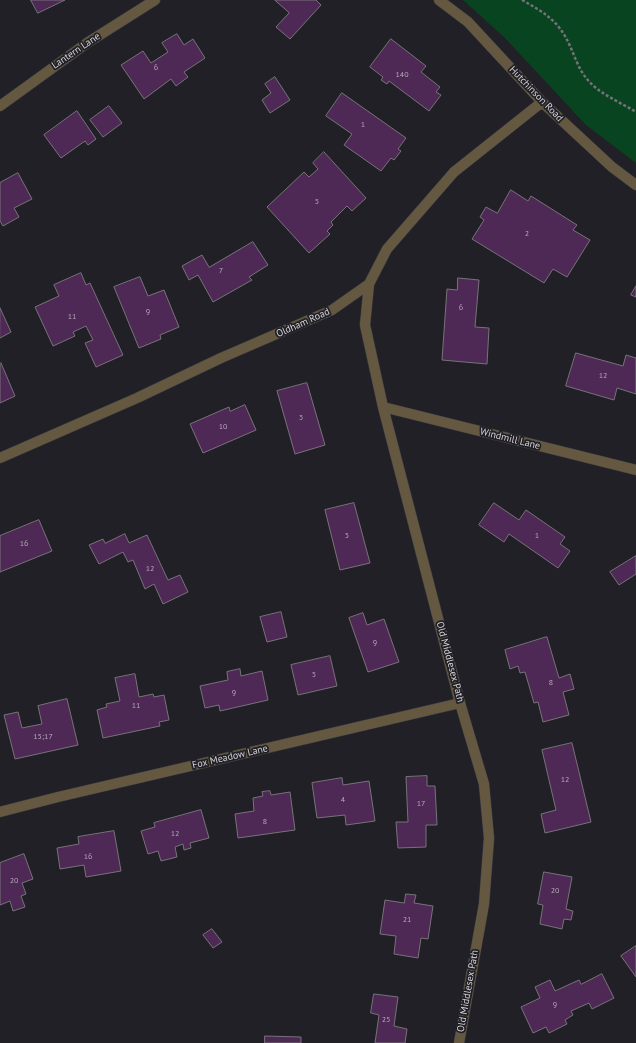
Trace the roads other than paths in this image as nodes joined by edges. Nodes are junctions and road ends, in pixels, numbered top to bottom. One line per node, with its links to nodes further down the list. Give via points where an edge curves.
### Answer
1 (155, 0): 4 (street, Lantern Lane, via 87,43)
2 (439, 0): 3 (street, Hutchinson Road, via 468,22)
3 (543, 103): 5 (street, Hutchinson Road, via 612,167); 6 (street, Oldham Road, via 454,172 388,250)
4 (0, 106)
5 (636, 185)
6 (368, 284): 7 (street, Old Middlesex Path, via 366,325); 8 (street, Oldham Road, via 332,310)
7 (383, 407): 9 (street, Windmill Lane); 10 (street, Old Middlesex Path)
8 (0, 458)
9 (636, 470)
10 (460, 703): 11 (street, Fox Meadow Lane); 12 (street, Old Middlesex Path, via 484,784 489,838 484,904)
11 (0, 812)
12 (459, 1043)

